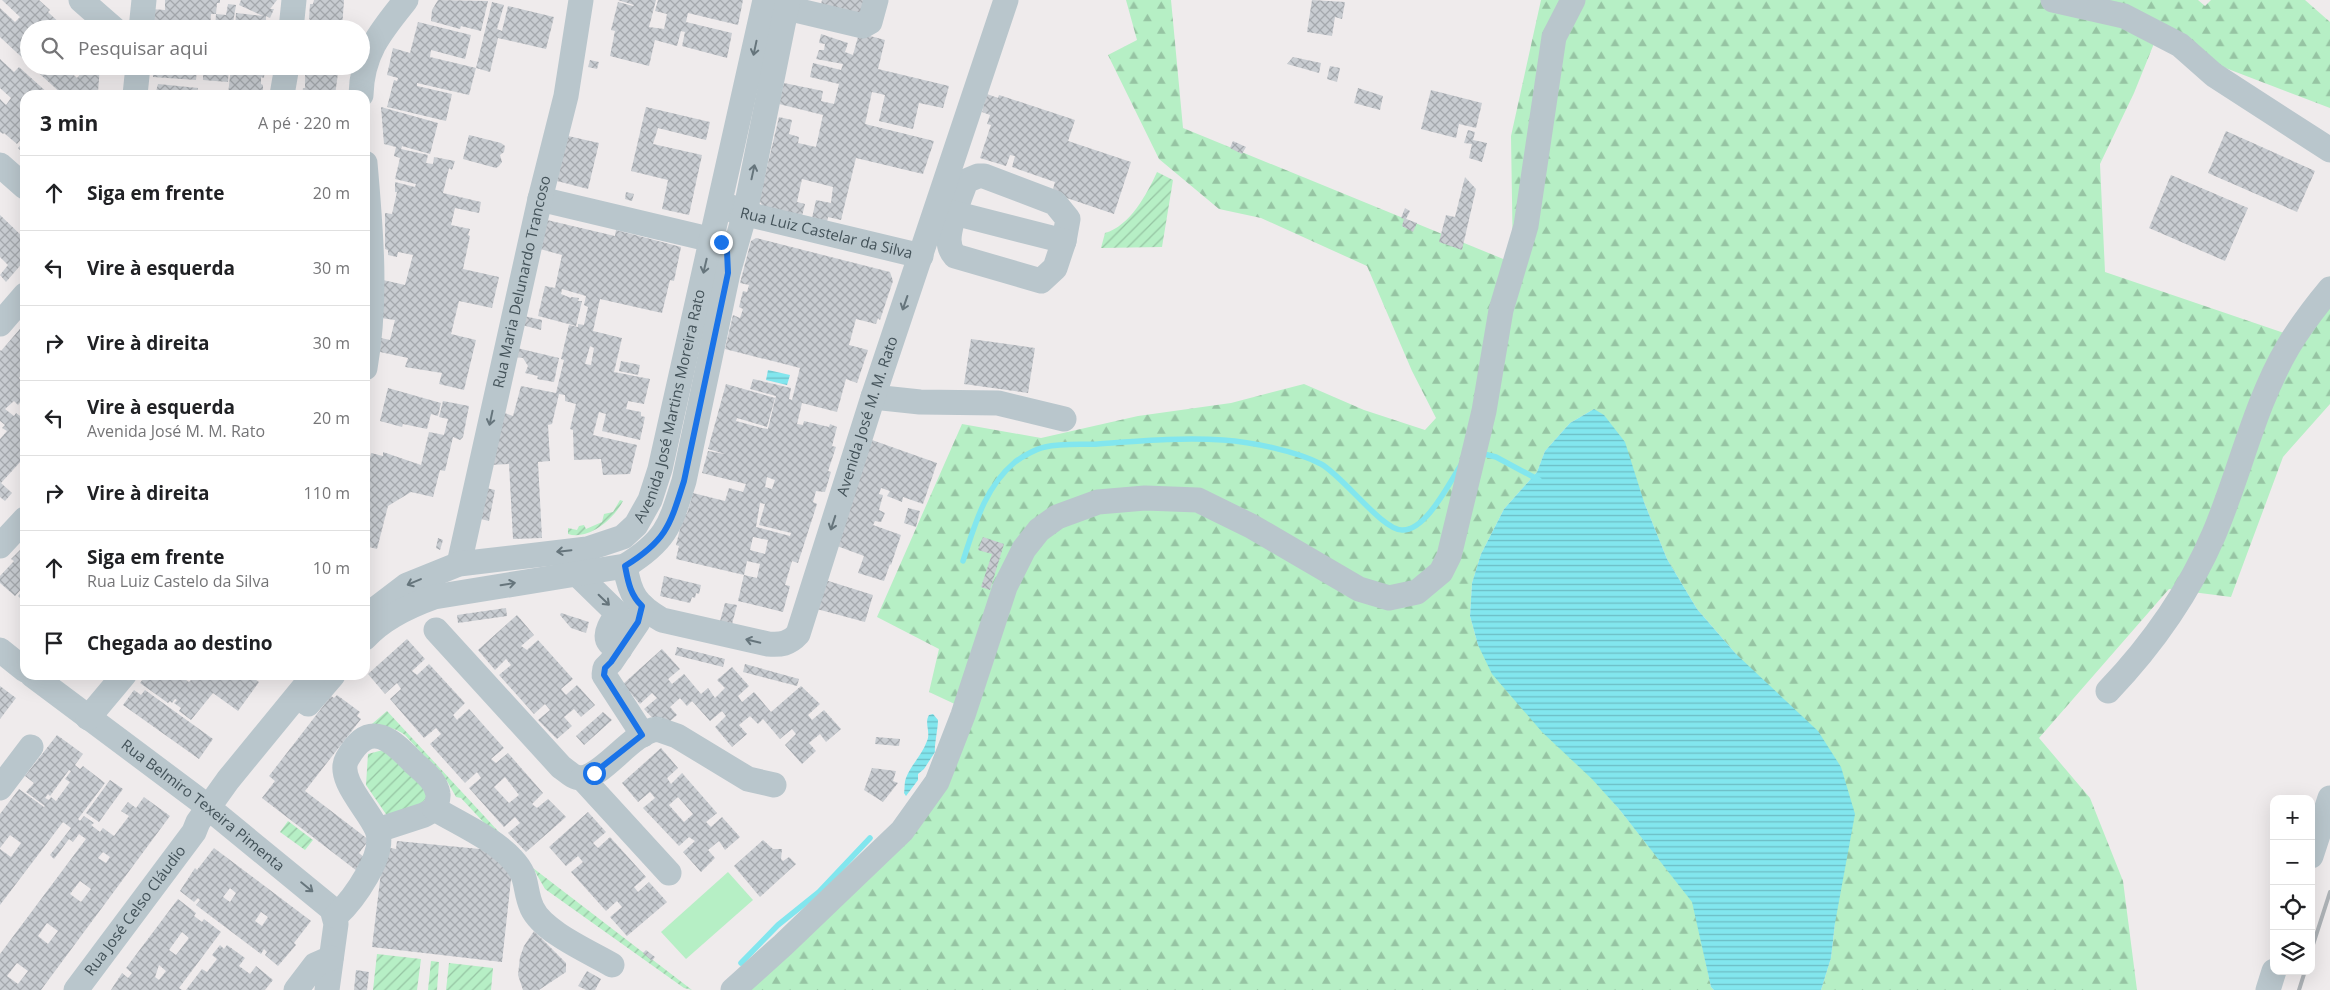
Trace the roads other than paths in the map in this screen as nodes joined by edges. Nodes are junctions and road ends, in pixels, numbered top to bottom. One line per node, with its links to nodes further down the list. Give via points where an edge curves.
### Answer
1 (81, 0): 11 (street)
2 (144, 0): 12 (street)
3 (294, 0): 13 (street)
4 (406, 0): 14 (street)
5 (581, 0): 25 (street, Rua Maria Delunardo Trancoso, via 566,96)
6 (876, 0): 10 (street, via 870,22 863,26)
7 (1006, 0): 26 (street, Avenida José M. M. Rato)
8 (1573, 0): 73 (street, via 1554,37 1526,226 1501,310 1484,411 1449,556 1441,572 1417,592 1389,598 1360,589 1251,526 1198,500 1145,498 1098,502 1057,517 1039,530 1024,549 1005,587 937,782 902,831)
9 (2052, 0): 21 (street, via 2124,16 2180,45 2214,75)
10 (780, 3): 23 (street, Avenida José Martins Moreira Rato, one-way to 23); 27 (street, Avenida José Martins Moreira Rato, one-way to 10)
11 (104, 20)
12 (143, 20)
13 (292, 20)
14 (370, 49)
15 (137, 75): 18 (street)
16 (285, 75): 19 (street)
17 (362, 75): 20 (street)
18 (136, 90)
19 (283, 90)
20 (361, 90)
21 (2330, 150)
22 (0, 166): 24 (street)
23 (724, 182): 27 (street, Rua Luiz Castelar da Silva, via 734,211); 29 (street, Avenida José Martins Moreira Rato)
24 (20, 183)
25 (540, 200): 29 (street); 39 (street, Rua Maria Delunardo Trancoso, one-way to 39)
26 (945, 211): 30 (street); 30 (street, via 966,182 984,176 1055,203 1068,218); 30 (street, via 949,250 956,256 1041,282 1055,268); 31 (street, Avenida José M. M. Rato)
27 (745, 213): 31 (street, Rua Luiz Castelar da Silva); 32 (street, Avenida José Martins Moreira Rato)
28 (370, 232): 34 (street)
29 (712, 240): 32 (street, via 721,242 727,251); 39 (street, Avenida José Martins Moreira Rato, one-way to 39, via 660,469 650,500 636,525 623,537 587,549)
30 (1064, 241)
31 (921, 256): 35 (street, Avenida José M. M. Rato, one-way to 35)
32 (728, 273): 40 (street, Avenida José Martins Moreira Rato, via 684,481 674,514 661,538)
33 (2330, 289): 53 (street, via 2302,325 2279,365 2198,568 2158,632)
34 (370, 319)
35 (873, 397): 36 (street, via 920,402 998,403); 42 (street, Avenida José M. M. Rato, one-way to 42, via 798,634 791,641 780,645 768,644 662,620)
36 (1064, 419)
37 (20, 524): 38 (street)
38 (0, 546)
39 (459, 564): 43 (street, Avenida José Martins Moreira Rato, one-way to 43, via 407,585)
40 (625, 566): 41 (street, Avenida José Martins Moreira Rato); 42 (street, Avenida José M. M. Rato, via 629,587)
41 (576, 574): 45 (street, Avenida José Martins Moreira Rato, one-way to 41, via 384,621 434,597); 46 (street, one-way to 46, via 617,613 607,641)
42 (642, 606): 46 (street, via 638,622)
43 (370, 611)
44 (436, 630): 57 (street, via 561,767)
45 (370, 634)
46 (620, 649): 55 (street, via 605,668 604,675)
47 (0, 650): 48 (street)
48 (20, 666)
49 (39, 680): 54 (street, Rua Belmiro Texeira Pimenta)
50 (120, 680): 54 (street)
51 (310, 680): 62 (street)
52 (328, 680): 62 (street)
53 (2108, 691)
54 (88, 718): 62 (street, Rua Belmiro Texeira Pimenta)
55 (642, 735): 57 (street, via 594,773); 58 (street, via 654,729 664,730 748,779)
56 (30, 747): 59 (street)
57 (582, 778): 65 (street)
58 (774, 785)
59 (0, 788)
60 (2330, 798): 64 (street)
61 (435, 809): 63 (street); 63 (street, via 438,795 434,782 393,741 372,736 356,748 344,769); 68 (street, via 504,851 526,878 532,907 539,919)
62 (211, 810): 66 (street, Rua Belmiro Texeira Pimenta, one-way to 66, via 322,899); 70 (street, Rua José Celso Cláudio)
63 (378, 830): 66 (street, via 379,848 362,882)
64 (2315, 844)
65 (669, 873)
66 (336, 916): 67 (street)
67 (331, 958): 71 (street, via 315,965); 72 (street)
68 (612, 965)
69 (2273, 975): 74 (street)
70 (76, 990)
71 (296, 990)
72 (326, 990)
73 (733, 990)
74 (2268, 990)

